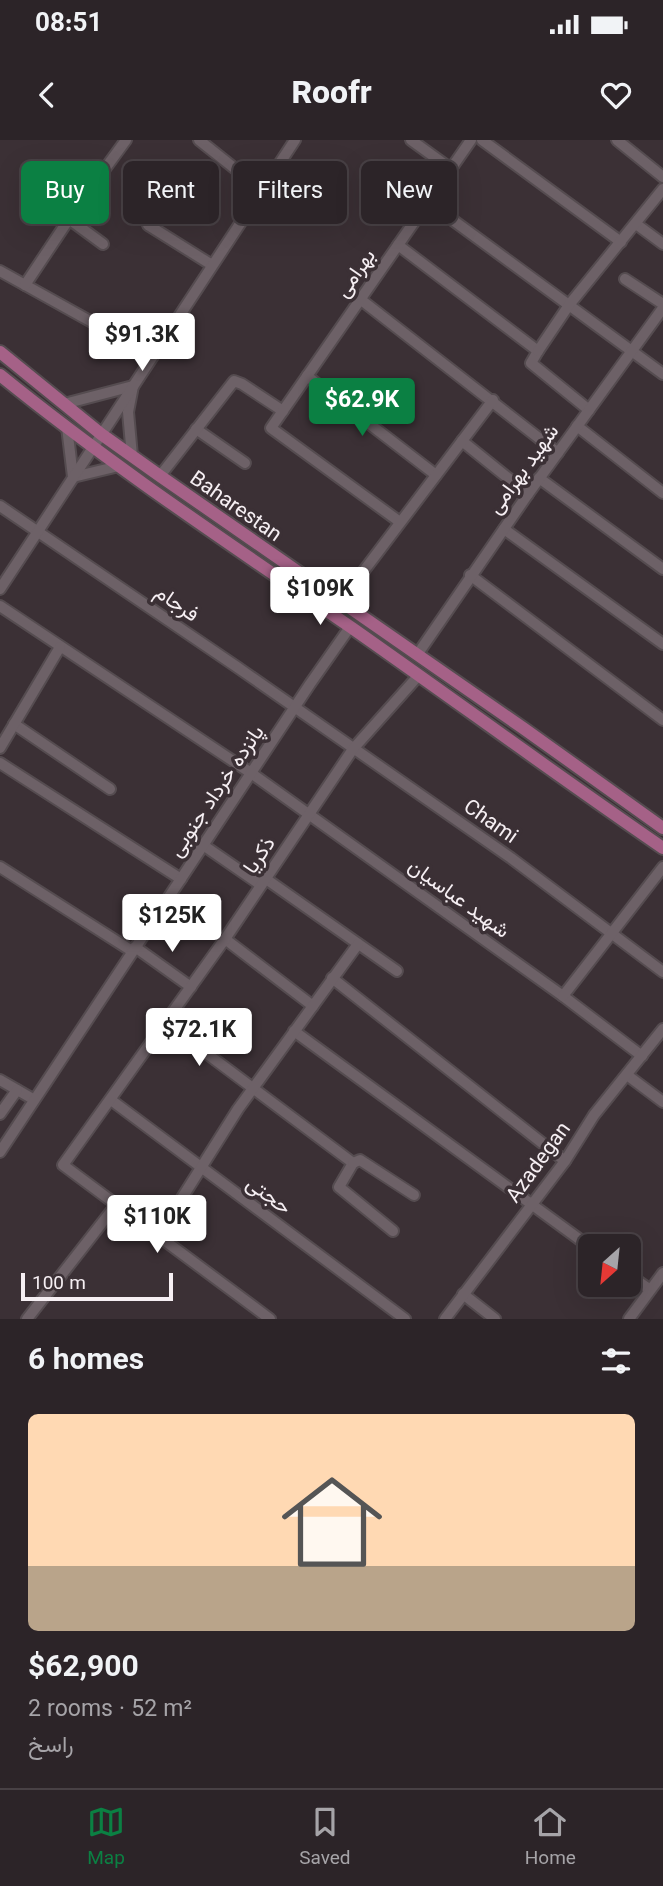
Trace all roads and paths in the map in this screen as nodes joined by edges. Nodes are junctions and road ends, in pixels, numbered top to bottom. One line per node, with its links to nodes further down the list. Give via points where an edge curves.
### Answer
1 (126, 140): 11 (street)
2 (199, 140): 12 (street)
3 (295, 140): 8 (street)
4 (411, 140): 9 (street)
5 (471, 140): 10 (street, بهرامی)
6 (482, 140): 22 (street)
7 (617, 140): 13 (street)
8 (282, 161)
9 (439, 161)
10 (457, 161)
11 (109, 164)
12 (233, 167)
13 (663, 177)
14 (663, 190): 20 (street)
15 (457, 223): 31 (street)
16 (66, 224): 29 (street)
17 (76, 224): 23 (street)
18 (240, 224): 26 (street)
19 (413, 224): 25 (street, بهرامی)
20 (635, 224): 22 (street); 24 (street)
21 (148, 225): 26 (street)
22 (621, 242): 31 (street)
23 (103, 244)
24 (663, 244)
25 (398, 246): 30 (street, بهرامی); 33 (street)
26 (212, 265): 36 (street)
27 (0, 271): 29 (street)
28 (625, 279): 32 (street)
29 (25, 285): 36 (street)
30 (360, 299): 39 (street, بهرامی); 43 (street)
31 (569, 305): 33 (street); 35 (street)
32 (663, 306): 35 (street, شهید بهرامی)
33 (538, 351): 45 (street, via 531,363)
34 (0, 352): 40 (main road, Baharestan)
35 (631, 352): 37 (street); 45 (street, شهید بهرامی)
36 (153, 356): 41 (street)
37 (663, 374)
38 (0, 375): 42 (main road, Baharestan)
39 (307, 376): 46 (street, بهرامی); 58 (street)
40 (41, 384): 42 (main road, via 41,396); 44 (main road, Baharestan)
41 (133, 386): 44 (street); 50 (street); 54 (street, via 128,412)
42 (30, 399): 48 (main road, Baharestan)
43 (493, 400): 51 (street); 53 (street)
44 (64, 404): 50 (main road, Baharestan)
45 (589, 410): 47 (street, شهید بهرامی)
46 (282, 411): 49 (street, via 234,381); 65 (street, بهرامی, via 271,428)
47 (577, 426): 53 (street, شهید بهرامی); 62 (street)
48 (66, 427): 52 (main road, Baharestan); 59 (street)
49 (196, 429): 55 (street); 57 (street)
50 (101, 434): 52 (street); 54 (main road, Baharestan)
51 (462, 441): 58 (street); 63 (street)
52 (92, 447): 56 (main road, Baharestan); 59 (street)
53 (558, 453): 60 (street, شهید بهرامی)
54 (132, 456): 57 (main road, Baharestan)
55 (245, 463)
56 (119, 466): 59 (street); 61 (main road, Baharestan)
57 (157, 475): 61 (main road, via 147,477); 71 (main road, Baharestan)
58 (436, 475): 65 (street)
59 (73, 477): 67 (street)
60 (539, 478): 63 (street, شهید بهرامی); 68 (street)
61 (145, 485): 74 (main road, Baharestan)
62 (663, 493)
63 (528, 494): 66 (street, شهید بهرامی)
64 (0, 506): 67 (street, فرجام)
65 (400, 522): 71 (street)
66 (504, 528): 69 (street, شهید بهرامی); 75 (street)
67 (38, 531): 70 (street); 79 (street, فرجام)
68 (663, 569)
69 (470, 575): 77 (street, شهید بهرامی); 80 (street)
70 (0, 589)
71 (341, 601): 73 (main road, Baharestan)
72 (0, 606): 76 (street, شهید عباسیان)
73 (359, 614): 74 (main road); 77 (main road, Baharestan)
74 (350, 627): 78 (main road, Baharestan); 79 (street, پانزده خرداد جنوبی)
75 (663, 644)
76 (60, 647): 81 (street); 86 (street, شهید عباسیان)
77 (417, 655): 89 (main road, Baharestan)
78 (419, 676): 84 (street, ذکریا); 91 (main road, Baharestan)
79 (294, 708): 84 (street, Chami); 86 (street, پانزده خرداد جنوبی)
80 (663, 720)
81 (14, 724): 82 (street); 87 (street)
82 (4, 731): 83 (street)
83 (0, 748)
84 (353, 749): 88 (street, ذکریا); 96 (street, Chami)
85 (0, 763): 94 (street)
86 (251, 773): 88 (street, شهید عباسیان); 90 (street, پانزده خرداد جنوبی)
87 (110, 789)
88 (310, 815): 95 (street, ذکریا); 104 (street, شهید عباسیان)
89 (663, 828)
90 (203, 845): 94 (street, پانزده خرداد جنوبی); 95 (street)
91 (663, 848)
92 (0, 867): 99 (street)
93 (663, 867): 96 (street)
94 (181, 879): 99 (street, پانزده خرداد جنوبی)
95 (264, 882): 97 (street, ذکریا); 98 (street)
96 (611, 932): 101 (street, Chami); 104 (street)
97 (225, 939): 103 (street, ذکریا); 105 (street)
98 (358, 944): 100 (street); 102 (street)
99 (133, 949): 103 (street); 114 (street, پانزده خرداد جنوبی)
100 (397, 971)
101 (663, 972)
102 (332, 978): 105 (street); 119 (street)
103 (191, 987): 106 (street, ذکریا)
104 (563, 996): 109 (street, شهید عباسیان)
105 (313, 1006): 108 (street)
106 (166, 1023): 112 (street); 115 (street, ذکریا)
107 (663, 1029): 109 (street, Azadegan)
108 (294, 1031): 112 (street); 124 (street)
109 (642, 1056): 110 (street, Azadegan)
110 (627, 1075): 116 (street); 119 (street, Azadegan)
111 (0, 1080): 113 (street)
112 (252, 1088): 120 (street); 121 (street)
113 (18, 1090): 114 (street); 117 (street)
114 (33, 1099): 118 (street, پانزده خرداد جنوبی)
115 (111, 1100): 121 (street, حجتی); 123 (street, ذکریا, via 63,1165)
116 (663, 1102)
117 (0, 1114)
118 (0, 1152)
119 (565, 1161): 124 (street, Azadegan)
120 (353, 1163): 122 (street, via 360,1160); 125 (street, via 339,1187)
121 (200, 1168): 126 (street); 134 (street, حجتی)
122 (414, 1195)
123 (116, 1205): 126 (street); 132 (street)
124 (532, 1205): 127 (street); 131 (street, Azadegan)
125 (393, 1231)
126 (158, 1236): 133 (street)
127 (578, 1238)
128 (663, 1273): 130 (street)
129 (641, 1283): 130 (street)
130 (649, 1289): 137 (street)
131 (463, 1294): 135 (street, Azadegan); 136 (street)
132 (27, 1319)
133 (270, 1319)
134 (405, 1319)
135 (445, 1319)
136 (495, 1319)
137 (629, 1319)

